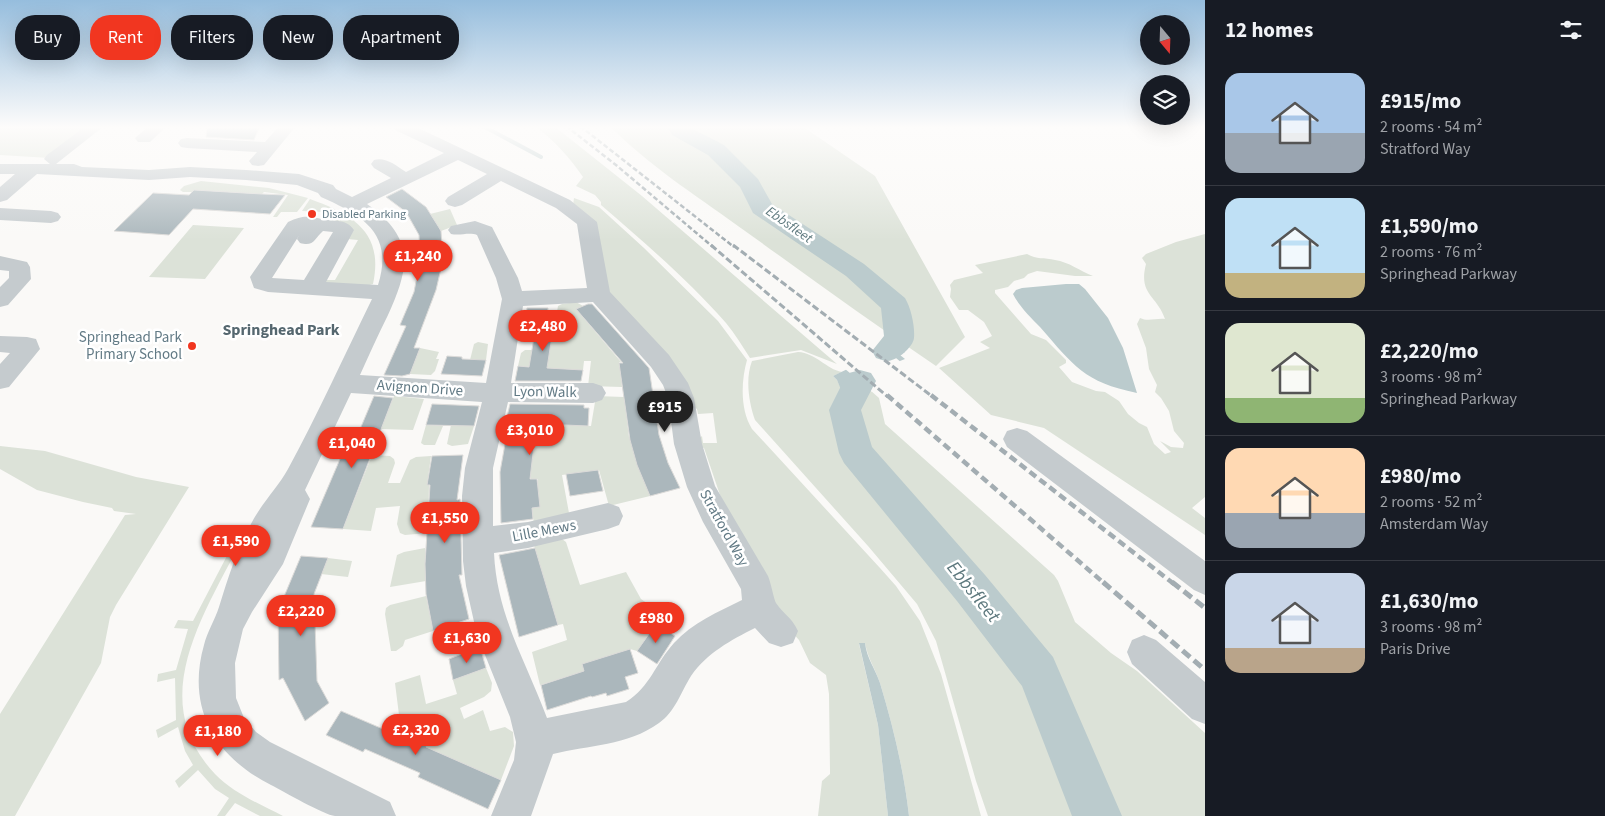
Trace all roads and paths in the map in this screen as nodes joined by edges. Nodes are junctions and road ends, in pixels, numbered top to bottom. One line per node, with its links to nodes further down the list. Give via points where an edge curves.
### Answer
1 (56, 164): 7 (street); 9 (street, via 66,172)
2 (255, 164): 9 (street)
3 (380, 164): 10 (street)
4 (435, 164): 10 (street)
5 (479, 164): 8 (street)
6 (4, 167): 7 (street)
7 (33, 169): 11 (street)
8 (500, 174): 18 (street, via 563,204 587,222); 19 (street, via 454,208 475,227 485,231)
9 (246, 175): 12 (street, via 275,178 278,182 328,193)
10 (405, 178): 12 (street)
11 (0, 196)
12 (352, 204): 17 (street, via 374,217 391,243 394,266)
13 (0, 214): 14 (street)
14 (51, 217)
15 (0, 263): 20 (street, via 19,267 20,279)
16 (311, 288): 16 (street, via 265,285 260,279 299,224 313,222 316,227 342,228 344,232); 17 (street)
17 (387, 293): 23 (street)
18 (599, 294): 19 (street); 32 (street, Stratford Way, via 660,361 675,383 701,487 758,587 770,620 722,628 693,648 660,698 638,715)
19 (513, 299): 24 (street)
20 (0, 300)
21 (0, 344): 22 (street, via 27,345 28,349)
22 (0, 380)
23 (344, 383): 24 (street, Avignon Drive); 33 (street, via 297,479 298,487 282,534 261,573 235,609 219,648 215,676 221,711 243,745 266,761)
24 (497, 391): 25 (street, Lyon Walk); 28 (street, via 479,468)
25 (593, 393)
26 (1017, 439): 29 (street)
27 (608, 516): 28 (street, Lille Mews, via 528,535)
28 (478, 541): 32 (street, via 481,577 492,629)
29 (1205, 580)
30 (1144, 652): 31 (street)
31 (1205, 706)
32 (535, 742): 34 (street, via 533,760)
33 (376, 816)
34 (511, 816)

